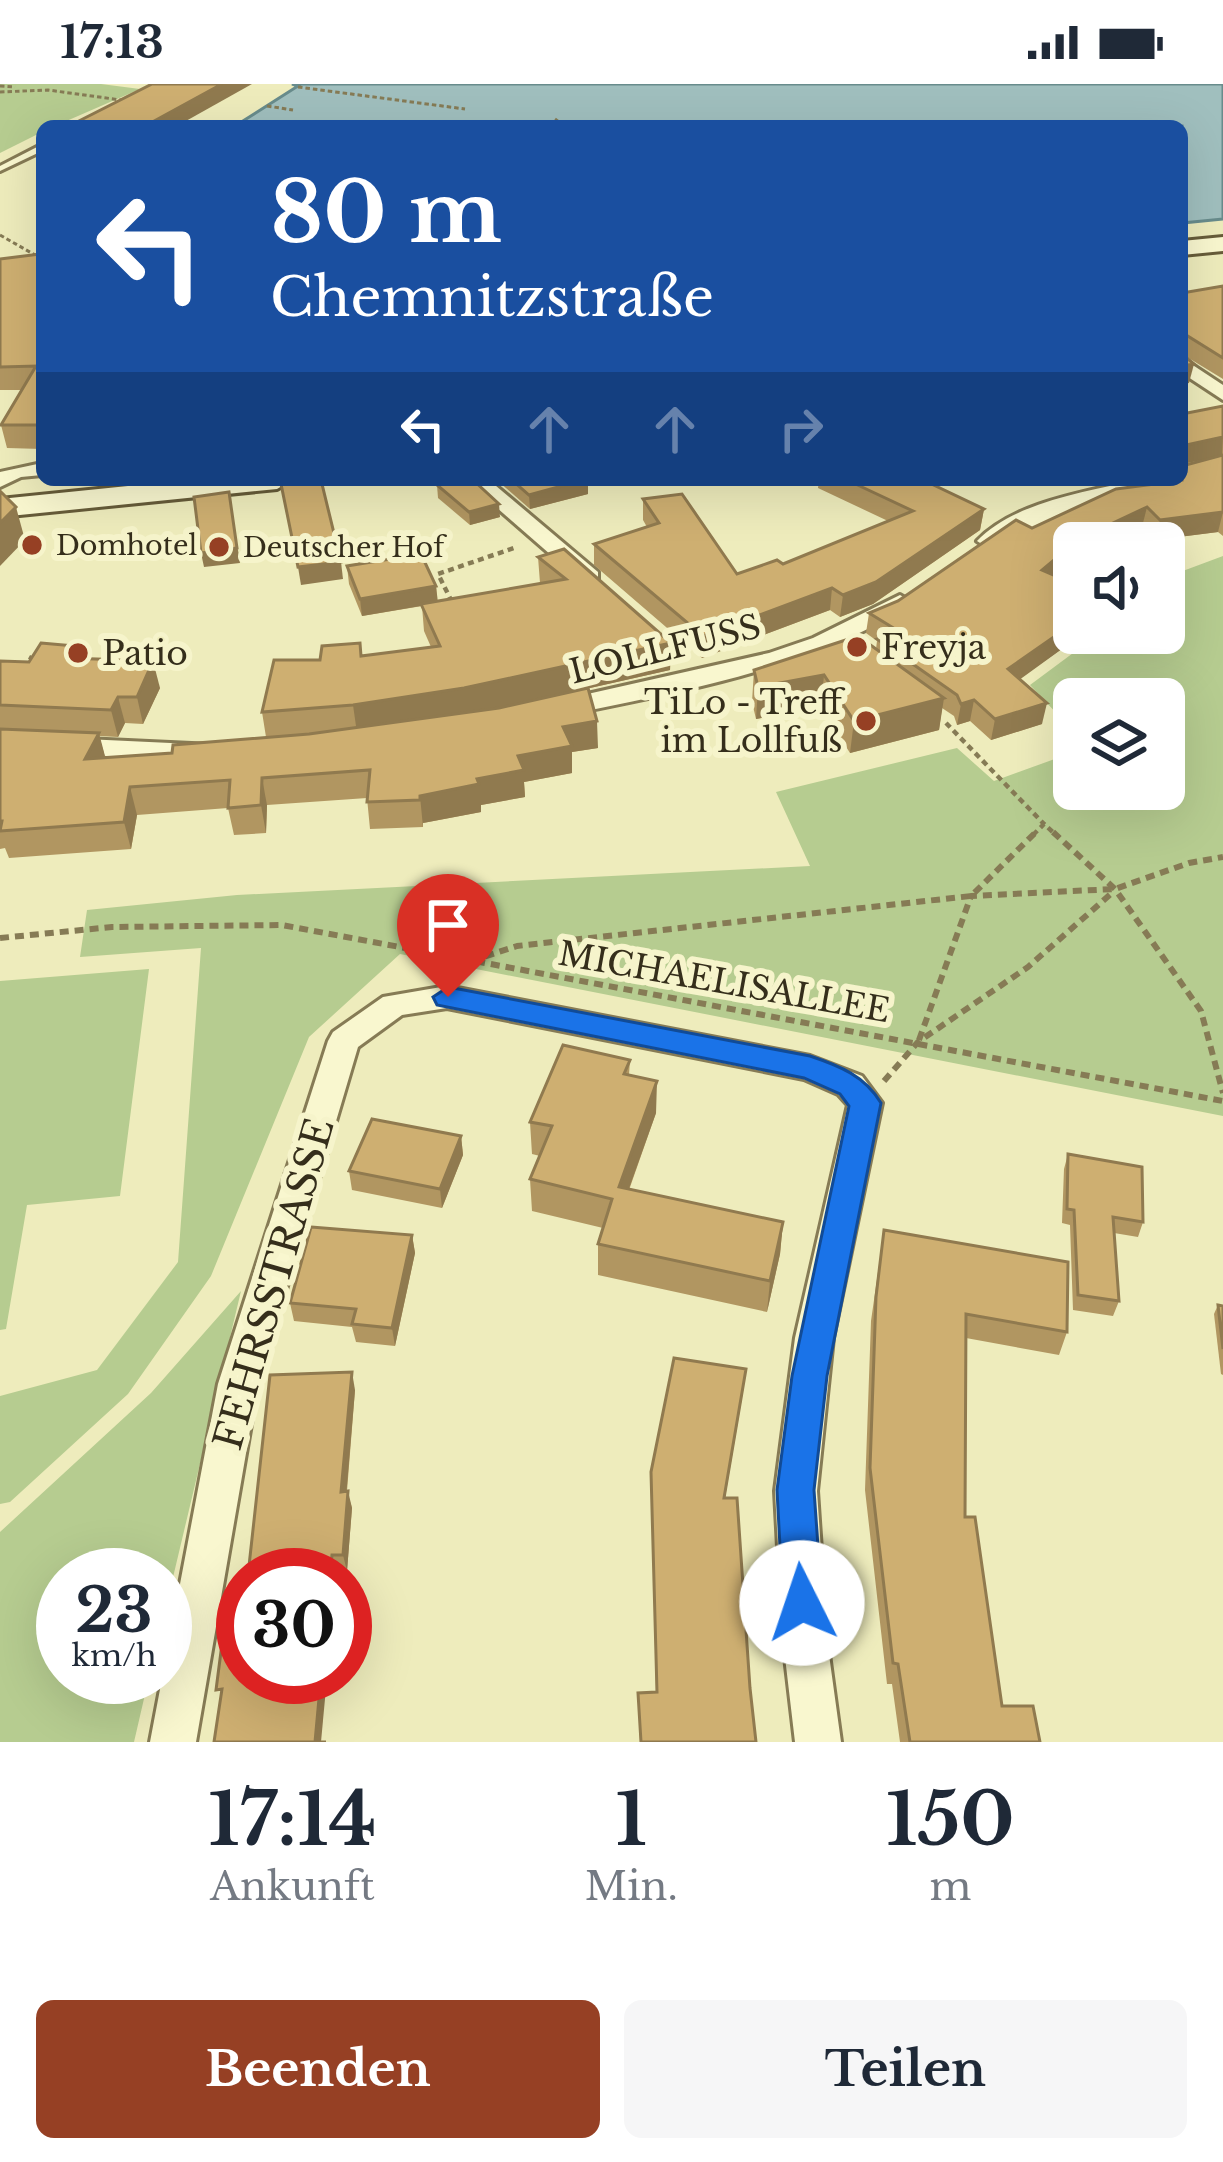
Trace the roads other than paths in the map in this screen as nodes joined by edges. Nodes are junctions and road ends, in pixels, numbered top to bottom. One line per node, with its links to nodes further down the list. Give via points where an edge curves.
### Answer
1 (36, 151): 2 (lane)
2 (0, 169)
3 (1223, 244): 4 (street)
4 (1188, 247)
5 (1188, 368): 6 (street)
6 (1223, 394)
7 (36, 469): 8 (street)
8 (0, 481)
9 (218, 486): 12 (street)
10 (483, 486): 15 (street)
11 (1137, 486): 13 (street, via 996,524)
12 (0, 508)
13 (971, 553)
14 (919, 589): 16 (street, LOLLFUSS, via 836,643 694,670)
15 (612, 594)
16 (522, 717)
17 (0, 743): 18 (street)
18 (248, 753)
19 (173, 1742): 20 (street, FEHRSSTRASSE, via 238,1384 344,1041 394,1005 448,997 810,1068 850,1085 865,1103 814,1338 796,1490)
20 (818, 1742)

